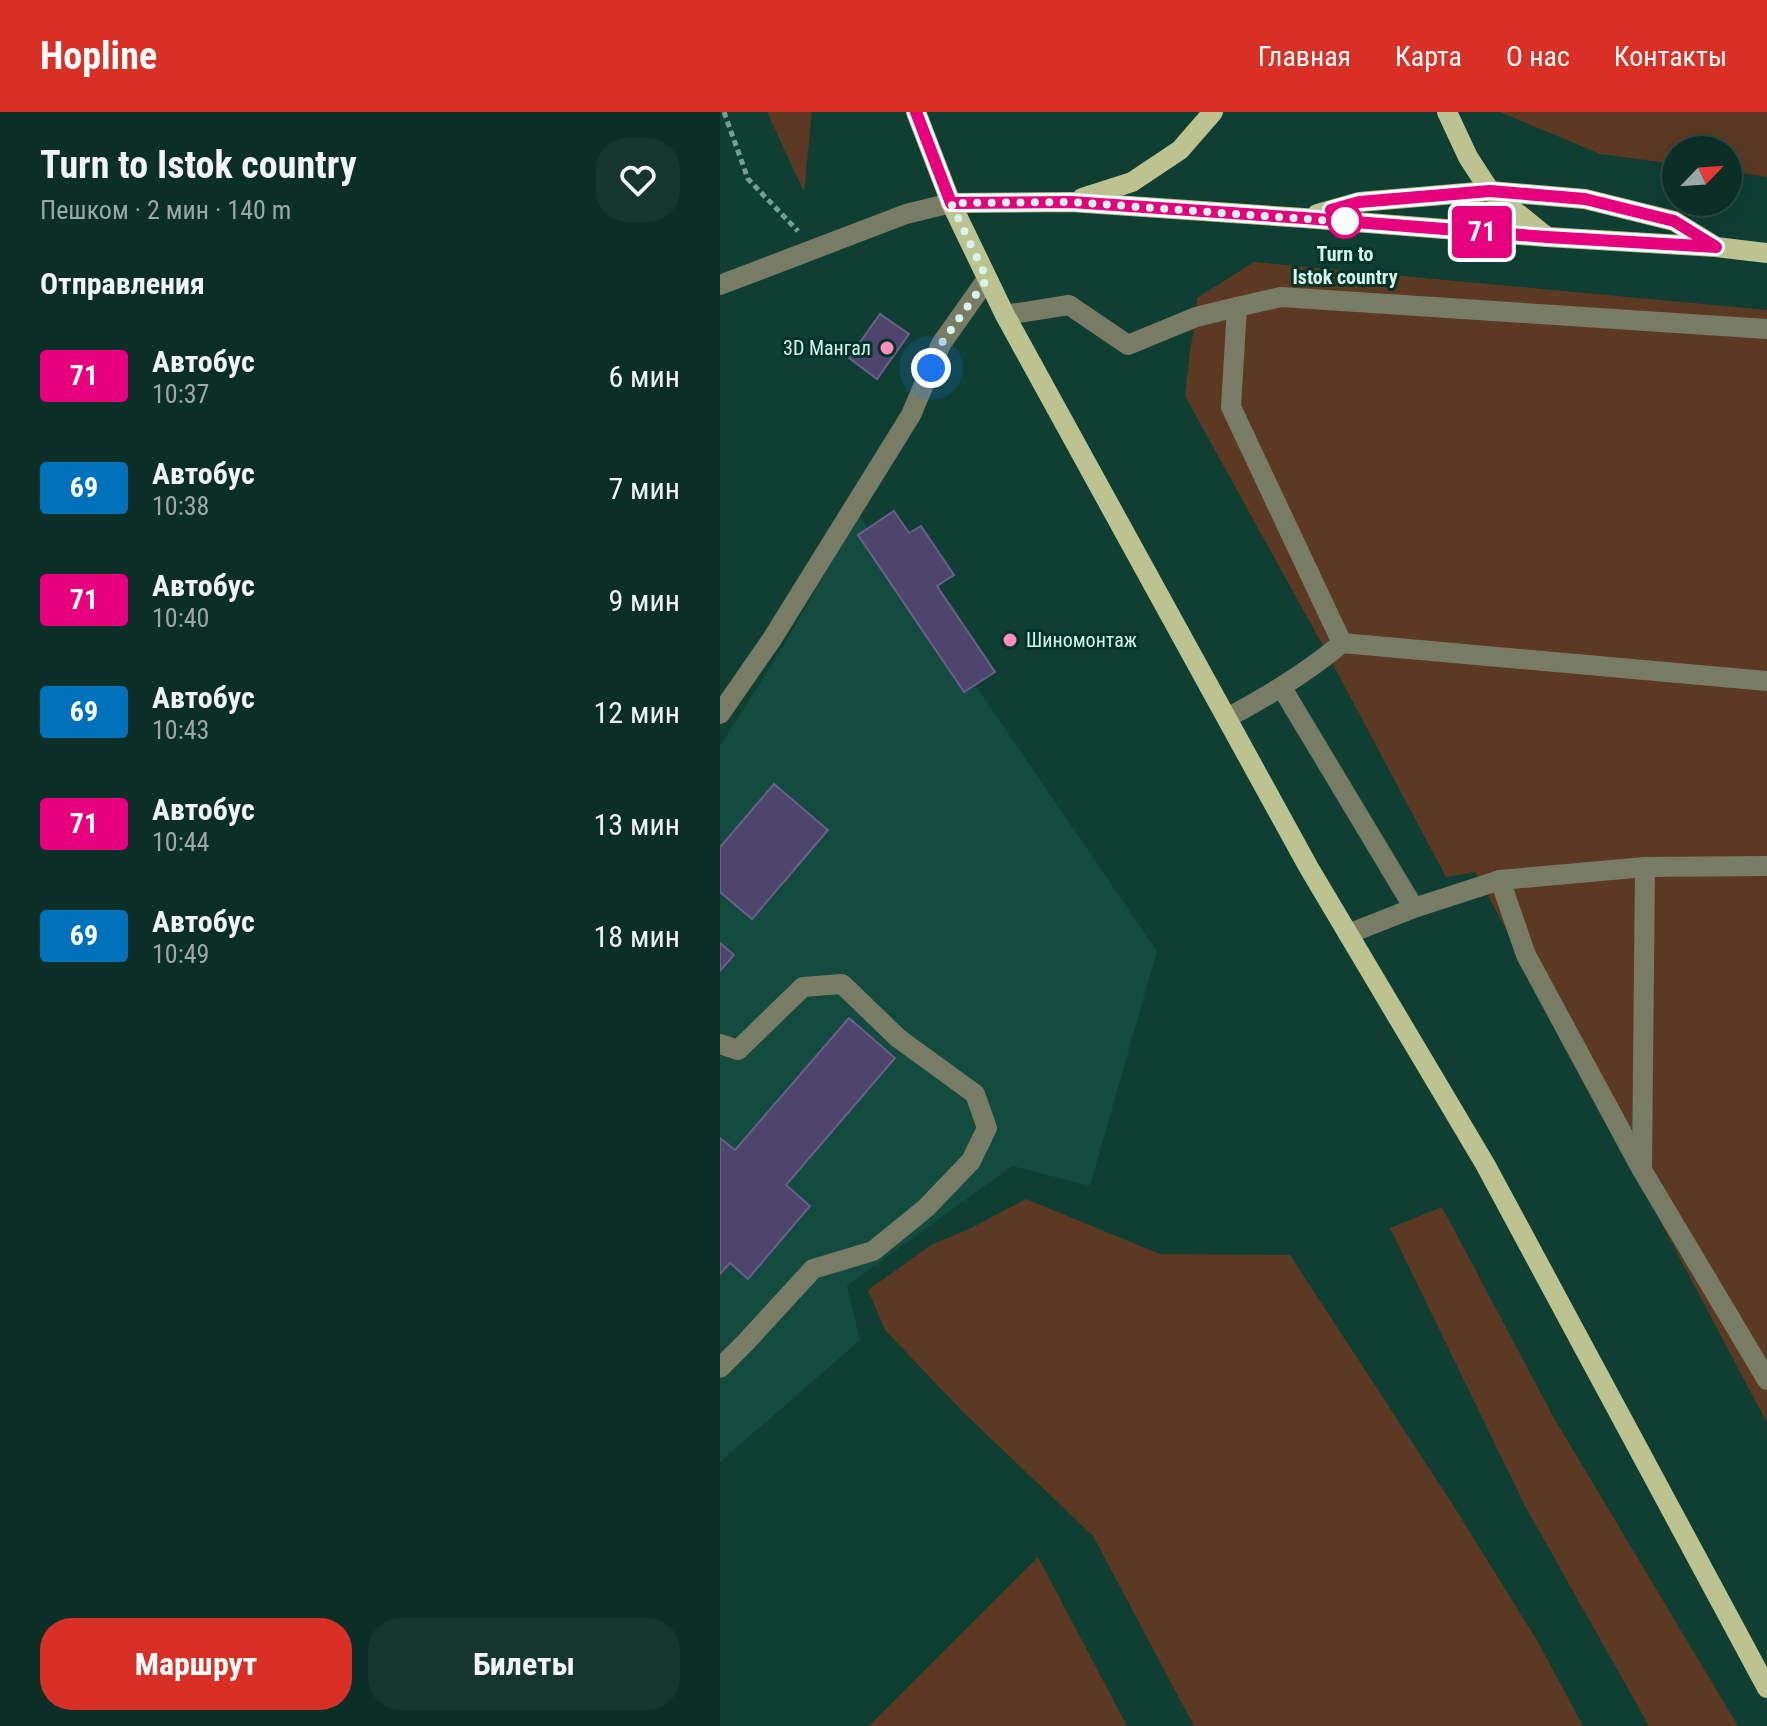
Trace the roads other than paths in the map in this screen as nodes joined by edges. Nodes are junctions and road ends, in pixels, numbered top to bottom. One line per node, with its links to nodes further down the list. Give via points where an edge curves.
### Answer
1 (916, 112): 6 (main road)
2 (1213, 112): 5 (main road, via 1180,150 1132,182)
3 (1447, 112): 4 (main road)
4 (1490, 191): 7 (main road, via 1359,202); 8 (main road); 9 (main road, via 1585,199 1674,221)
5 (1071, 202): 6 (main road); 7 (main road)
6 (951, 203): 11 (main road); 12 (street, via 906,214)
7 (1304, 218): 8 (main road)
8 (1547, 237): 9 (main road)
9 (1716, 247): 10 (main road)
10 (1767, 253)
11 (987, 279): 14 (main road); 19 (street, via 941,344 911,415)
12 (720, 285)
13 (1237, 307): 14 (street, via 1196,317 1128,345 1069,305); 15 (street, via 1281,297); 16 (street, via 1231,407)
14 (1005, 315): 20 (main road)
15 (1767, 329)
16 (1342, 643): 17 (street); 18 (street)
17 (1767, 681)
18 (1282, 688): 20 (street); 24 (street)
19 (720, 714)
20 (1227, 718): 25 (main road)
21 (1767, 866): 22 (street)
22 (1645, 867): 23 (street); 27 (street)
23 (1500, 880): 24 (street); 27 (street, via 1526,955)
24 (1414, 908): 25 (street)
25 (1348, 934): 30 (main road, via 1485,1164)
26 (720, 1044): 28 (street, via 738,1050 803,987 842,984 898,1038 975,1094 987,1128 971,1161 926,1208 873,1251 813,1269)
27 (1642, 1170): 29 (street)
28 (720, 1368)
29 (1767, 1380)
30 (1767, 1688)

